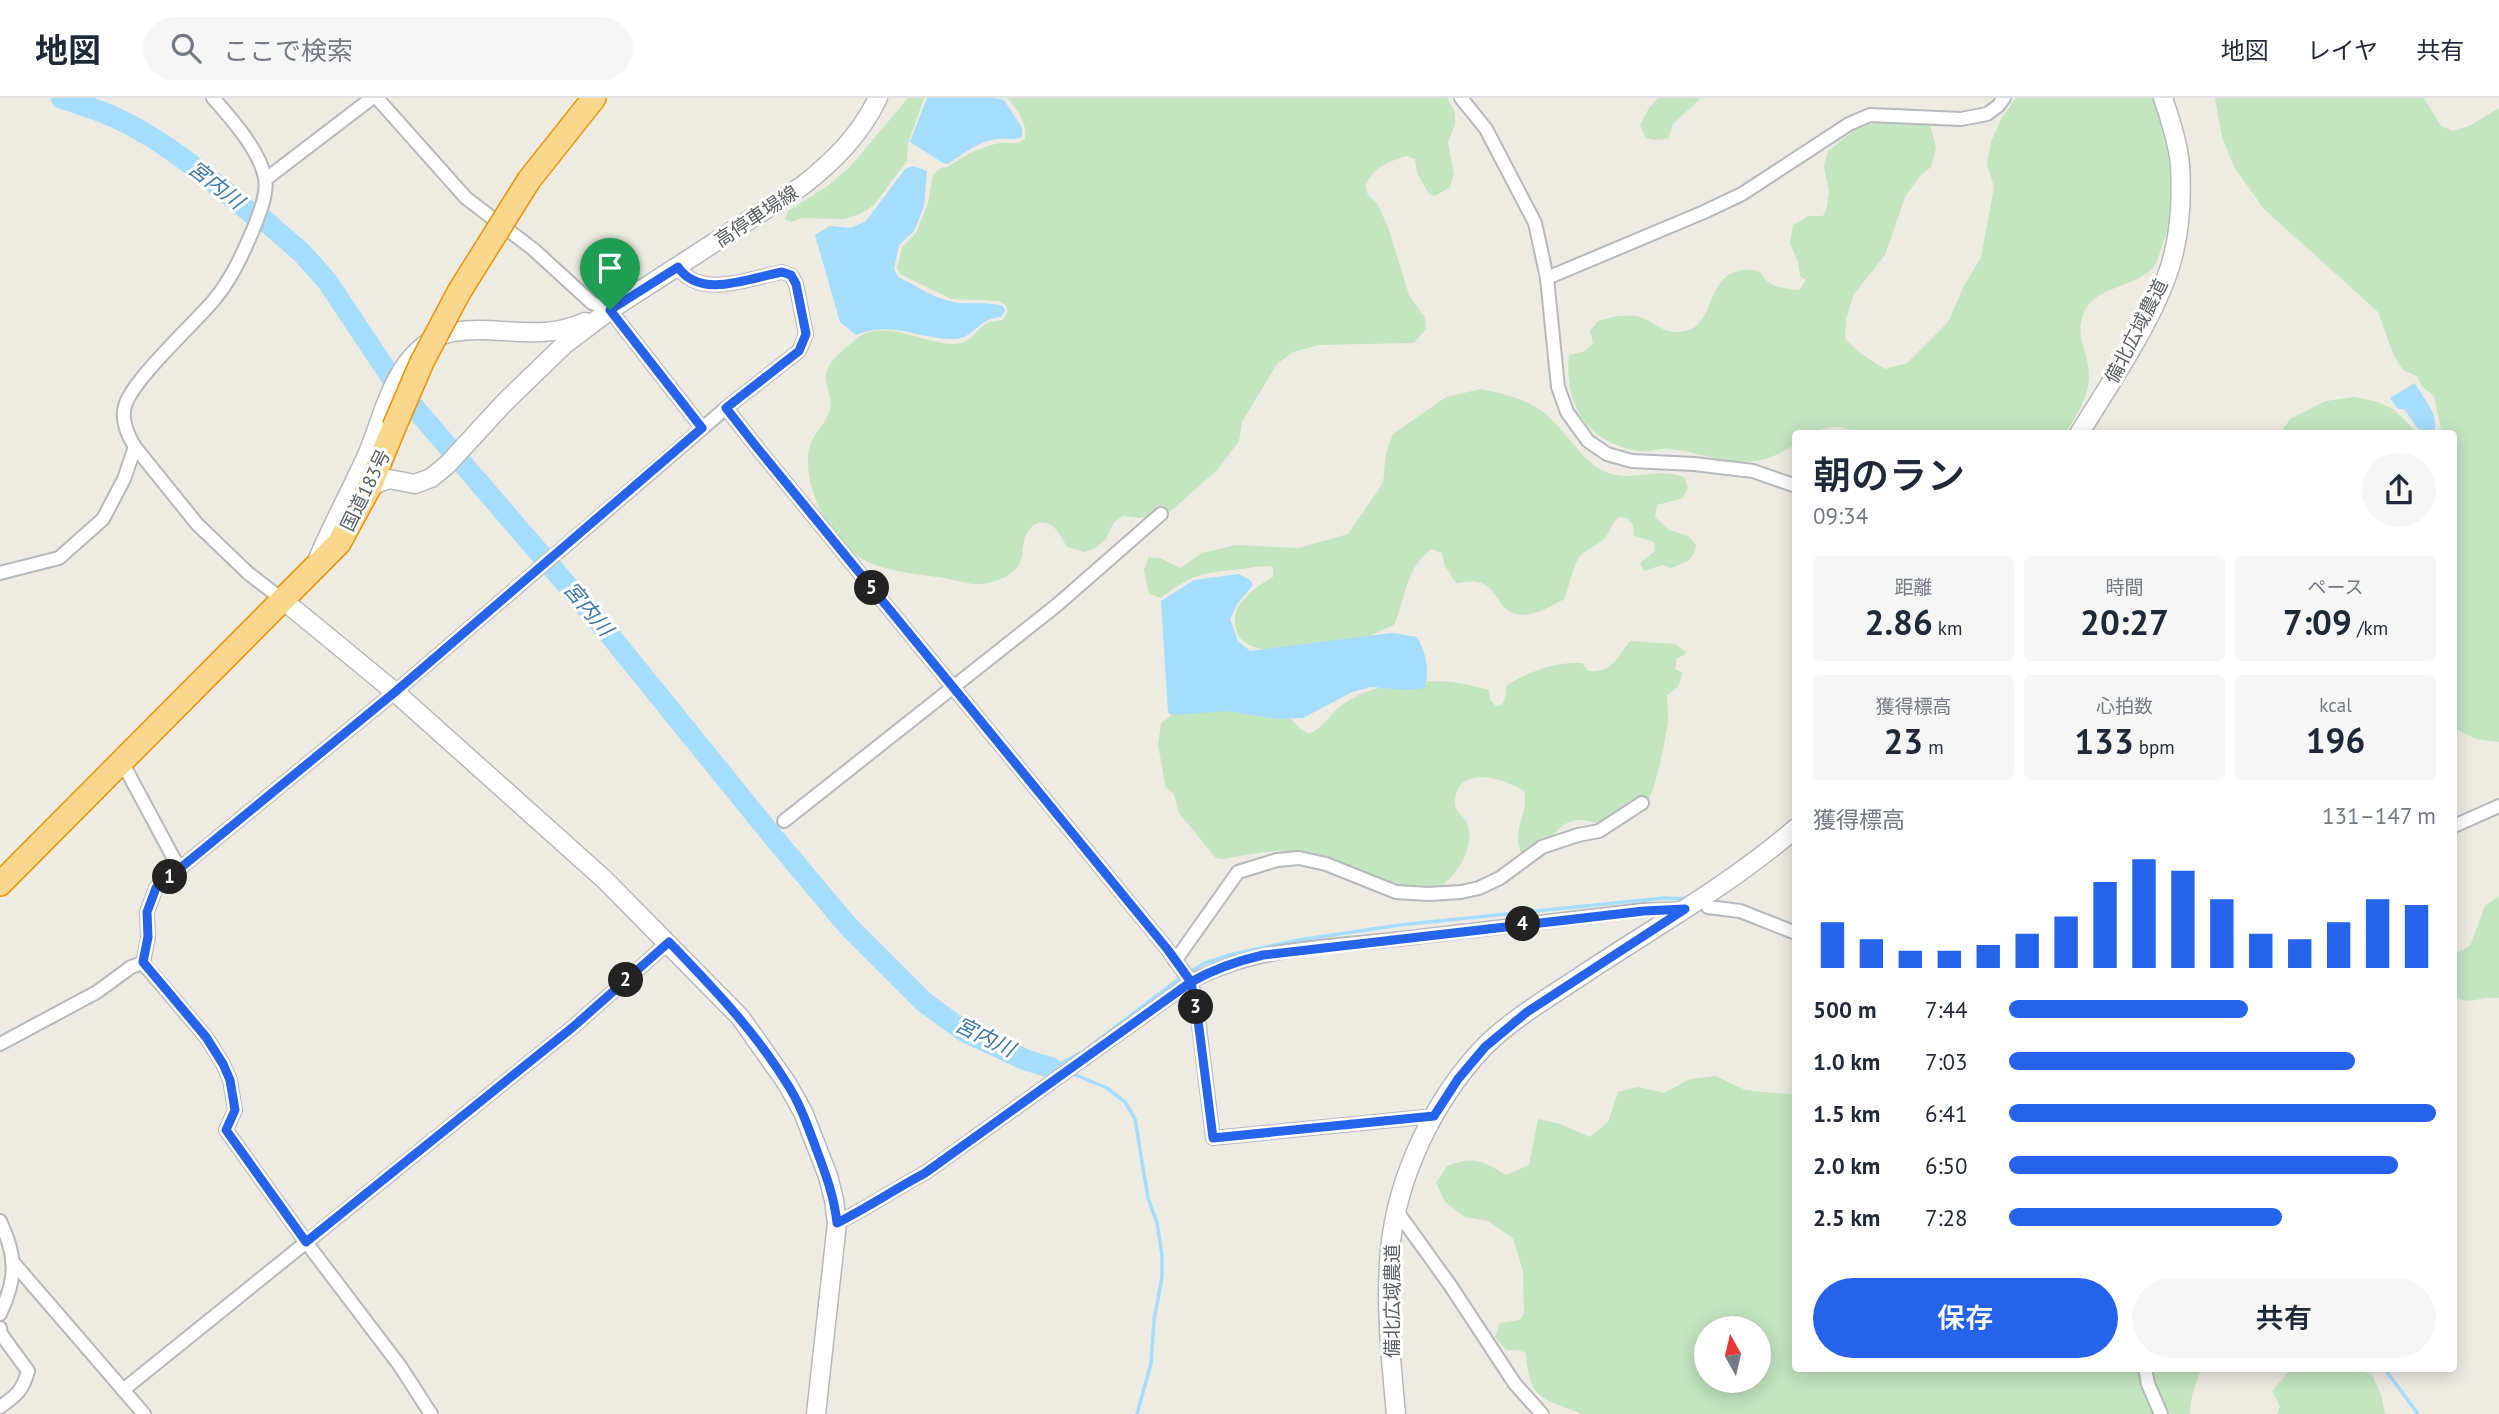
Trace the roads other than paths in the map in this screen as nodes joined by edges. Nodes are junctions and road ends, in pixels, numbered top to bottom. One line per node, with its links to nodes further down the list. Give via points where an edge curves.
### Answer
1 (213, 98): 8 (street, via 255,154)
2 (374, 98): 8 (street); 11 (street, via 466,198 533,249 592,303)
3 (594, 98): 17 (highway, 国道183号, bridge, via 530,180 459,292 422,362)
4 (878, 98): 9 (street, 高停車場線, via 852,141 828,165)
5 (1461, 98): 10 (street, via 1486,129 1535,223)
6 (2004, 98): 10 (street, via 1987,114 1961,119 1870,115 1742,194)
7 (2163, 98): 14 (street, 備北広域農道, via 2180,163 2180,212 2172,261 2124,360)
8 (266, 179): 15 (street, via 262,205 235,269 136,386 125,406 124,417)
9 (678, 267): 11 (street, 高停車場線); 12 (street, via 685,277 712,286 782,272 791,275 796,284 806,334 799,351)
10 (1547, 278): 16 (street, via 1558,387 1567,412 1588,441 1607,454 1632,461 1753,471)
11 (610, 310): 13 (street); 17 (street, 高停車場線, via 565,344 447,465 423,482 389,479); 19 (street, 高停車場線, via 547,333 449,333 418,350 402,370)
12 (726, 408): 13 (street); 22 (street)
13 (702, 428): 23 (street)
14 (2080, 430)
15 (135, 447): 20 (street, via 103,519 59,558); 21 (street, via 197,524)
16 (1792, 485)
17 (370, 486): 19 (highway, 国道183号, via 339,543)
18 (1161, 514): 22 (street)
19 (314, 569): 21 (highway, 国道183号)
20 (0, 573)
21 (282, 600): 23 (street); 24 (highway, 国道183号)
22 (953, 688): 27 (street); 35 (street)
23 (395, 692): 30 (street); 34 (street)
24 (122, 762): 30 (street); 31 (highway, 国道183号)
25 (1642, 803): 35 (street, via 1599,831 1542,847 1500,878 1461,892 1396,892 1299,858 1238,872)
26 (2499, 806): 28 (street)
27 (784, 821)
28 (2457, 825)
29 (1792, 831): 32 (street, 備北広域農道)
30 (180, 870): 36 (street, via 156,888 147,912)
31 (0, 884)
32 (1700, 903): 33 (street, via 1740,911); 37 (street, via 1287,951 1234,962); 39 (street, 備北広域農道, via 1527,1012 1485,1047)
33 (1792, 931)
34 (669, 942): 42 (street, via 740,1017 786,1082 828,1176); 43 (street, via 573,1027)
35 (1175, 961): 37 (street)
36 (143, 962): 38 (street); 43 (street, via 223,1064 235,1110 226,1130)
37 (1191, 982): 39 (street, via 1213,1138); 42 (street, via 925,1173)
38 (0, 1044)
39 (1434, 1116): 40 (street, 備北広域農道)
40 (1396, 1210): 53 (street, 備北広域農道, via 1388,1289); 54 (street, via 1515,1384)
41 (0, 1221): 44 (street)
42 (837, 1223): 52 (street)
43 (306, 1242): 48 (street); 51 (street)
44 (12, 1261): 45 (street, via 14,1275); 48 (street)
45 (0, 1314)
46 (0, 1328): 49 (street, via 28,1371 19,1394)
47 (2146, 1372): 55 (street)
48 (123, 1390): 50 (street)
49 (0, 1407)
50 (144, 1414)
51 (431, 1414)
52 (816, 1414)
53 (1396, 1414)
54 (1542, 1414)
55 (2161, 1414)

